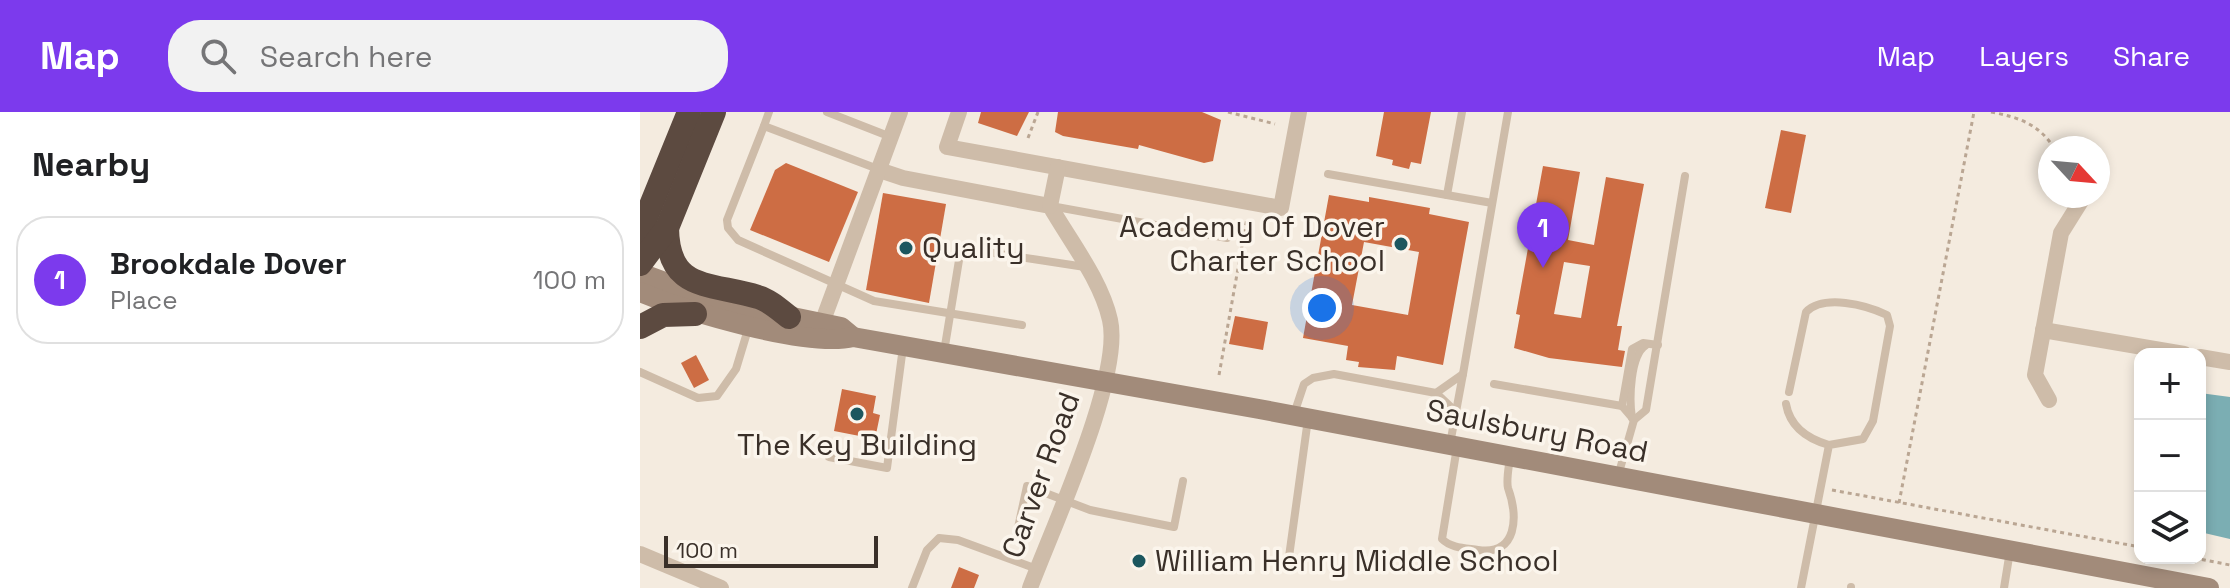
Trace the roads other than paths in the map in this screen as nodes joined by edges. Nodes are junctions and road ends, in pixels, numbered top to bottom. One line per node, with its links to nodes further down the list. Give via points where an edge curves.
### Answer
1 (689, 112): 20 (highway)
2 (714, 112): 20 (highway)
3 (769, 112): 10 (lane)
4 (827, 112): 11 (lane)
5 (900, 112): 11 (street)
6 (959, 112): 12 (street, via 947,147)
7 (1299, 112): 12 (street, via 1281,208)
8 (1462, 112): 16 (lane)
9 (1508, 112): 17 (lane)
10 (764, 126): 13 (lane); 26 (lane, via 728,228 738,240)
11 (891, 137): 13 (street)
12 (1058, 167): 18 (street)
13 (879, 170): 18 (street); 26 (street)
14 (1328, 174): 16 (lane)
15 (1685, 176): 37 (lane)
16 (1447, 195): 17 (lane)
17 (1492, 203): 44 (lane)
18 (1050, 206): 21 (lane); 24 (street, Carver Road)
19 (2077, 208): 35 (street, via 2061,233)
20 (650, 224): 22 (highway); 23 (highway); 30 (highway, via 678,273 761,298)
21 (1227, 238)
22 (640, 245)
23 (640, 264)
24 (1085, 267): 29 (lane, via 961,248); 45 (street, Carver Road, via 1111,327)
25 (640, 273): 30 (main road, Saulsbury Road, via 719,302)
26 (838, 282): 29 (lane, via 874,301); 31 (street)
27 (640, 292): 28 (main road, Saulsbury Road)
28 (695, 314): 32 (main road, Saulsbury Road); 34 (highway, via 663,315)
29 (950, 314): 33 (lane); 40 (lane)
30 (789, 317): 31 (main road, Saulsbury Road)
31 (822, 323): 36 (main road, Saulsbury Road, via 841,327)
32 (749, 325): 36 (main road, Saulsbury Road, via 838,341); 43 (lane, via 736,369 717,396 698,398)
33 (1022, 325)
34 (640, 327)
35 (2043, 330): 39 (street); 49 (street, via 2035,375)
36 (853, 337): 38 (main road, Saulsbury Road)
37 (1655, 345): 51 (lane, via 1643,343 1632,349); 54 (lane, via 1646,410); 54 (lane, via 1645,345 1639,352 1630,397)
38 (903, 346): 40 (main road, Saulsbury Road); 58 (lane, via 887,468)
39 (2149, 348)
40 (944, 353): 45 (main road, Saulsbury Road)
41 (2206, 358): 42 (street)
42 (2230, 362)
43 (640, 372)
44 (1463, 374): 48 (lane); 52 (lane)
45 (1105, 381): 53 (main road, Saulsbury Road); 61 (street, Carver Road)
46 (1494, 384): 51 (lane)
47 (1789, 392): 55 (lane, via 1806,312 1815,303 1887,315 1890,326 1869,431 1863,439)
48 (1436, 393): 52 (lane); 53 (lane, via 1324,375 1304,384)
49 (2049, 400)
50 (1786, 404): 55 (lane, via 1788,418 1815,441)
51 (1622, 406): 54 (lane)
52 (1456, 412): 56 (lane)
53 (1301, 417): 56 (main road, Saulsbury Road); 66 (lane)
54 (1633, 419): 59 (lane)
55 (1829, 445): 62 (lane)
56 (1453, 446): 57 (main road, Saulsbury Road); 57 (lane, via 1442,539 1448,545 1486,551 1506,545 1515,504 1507,487)
57 (1510, 456): 59 (main road, Saulsbury Road)
58 (829, 457)
59 (1618, 476): 62 (main road, Saulsbury Road)
60 (1183, 481): 61 (lane, via 1174,527)
61 (1063, 500): 63 (lane, via 1027,486); 67 (street, Carver Road)
62 (1816, 514): 64 (main road, Saulsbury Road); 73 (lane)
63 (1016, 537)
64 (2010, 550): 68 (main road, Saulsbury Road); 74 (lane)
65 (640, 554): 70 (street)
66 (1288, 564)
67 (1037, 569): 71 (lane, via 939,538 927,550); 72 (street, Carver Road)
68 (2138, 581): 69 (main road, Saulsbury Road)
69 (2173, 585): 75 (main road, Saulsbury Road)
70 (721, 588)
71 (912, 588)
72 (1030, 588)
73 (1801, 588)
74 (2004, 588)
75 (2209, 588)

